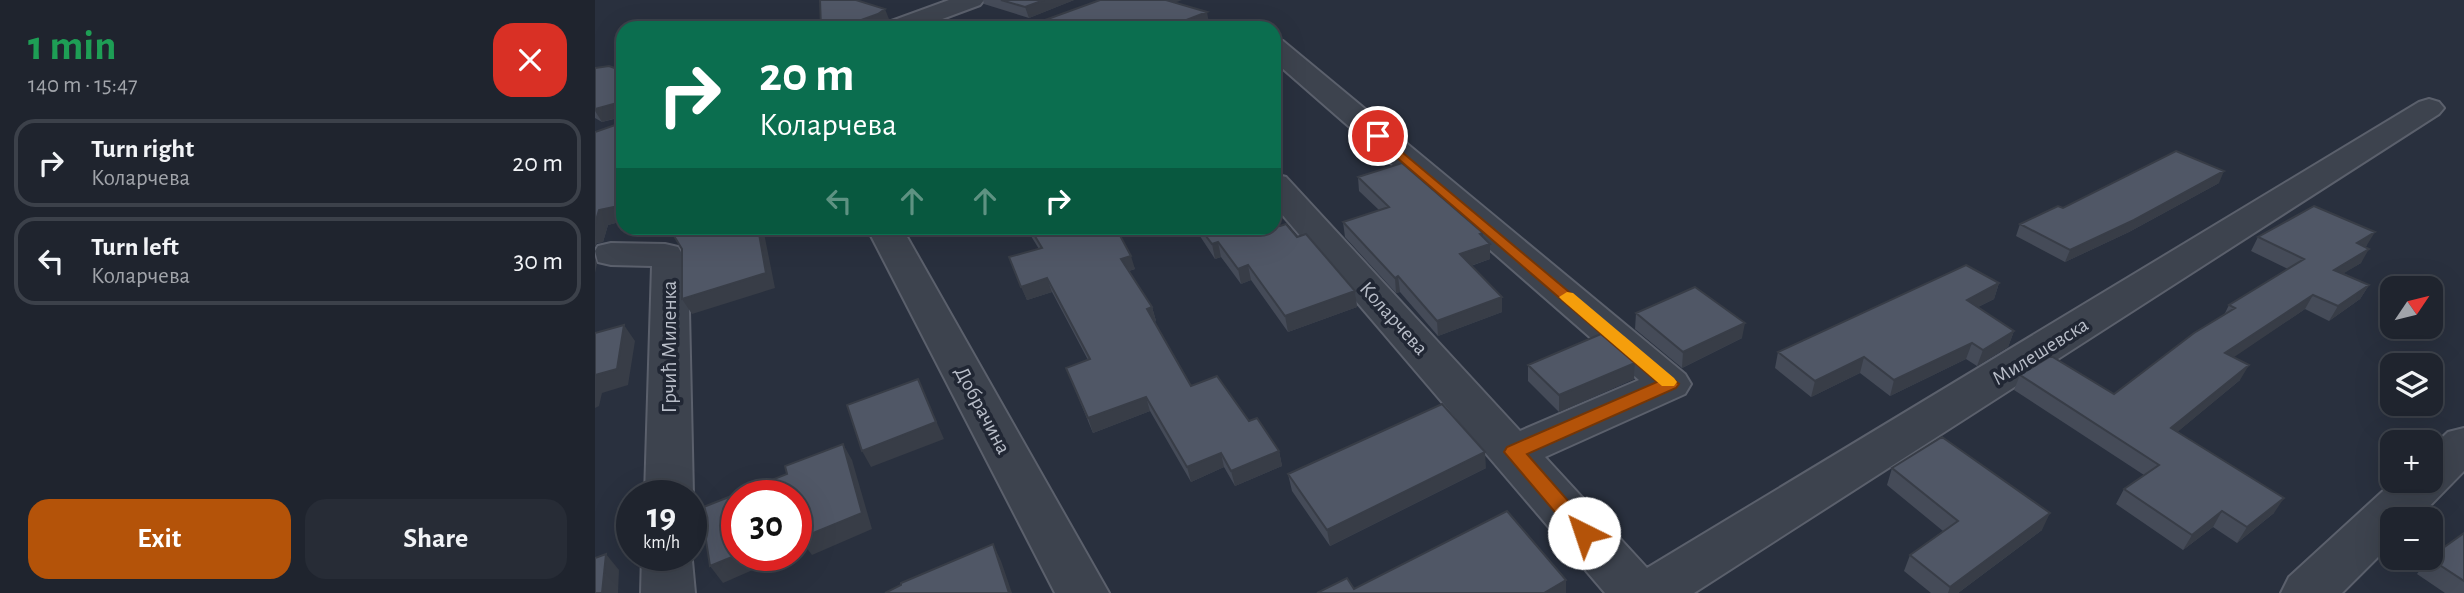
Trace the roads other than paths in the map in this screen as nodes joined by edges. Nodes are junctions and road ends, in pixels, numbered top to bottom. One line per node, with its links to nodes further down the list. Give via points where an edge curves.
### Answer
1 (972, 0): 2 (street)
2 (914, 21)
3 (1281, 53): 9 (street, via 1670,384)
4 (2429, 108): 17 (street, Милешевска)
5 (1281, 192): 9 (street, Коларчева)
6 (888, 235): 15 (street, Добрачина)
7 (611, 254): 11 (street, Грчић Миленка, via 666,255 670,264)
8 (2464, 444): 10 (street)
9 (1514, 452): 16 (street, Коларчева)
10 (2443, 464)
11 (669, 480)
12 (2412, 493): 18 (street)
13 (669, 571): 14 (street)
14 (668, 593)
15 (1081, 593)
16 (1637, 593)
17 (1651, 593)
18 (2308, 593)

